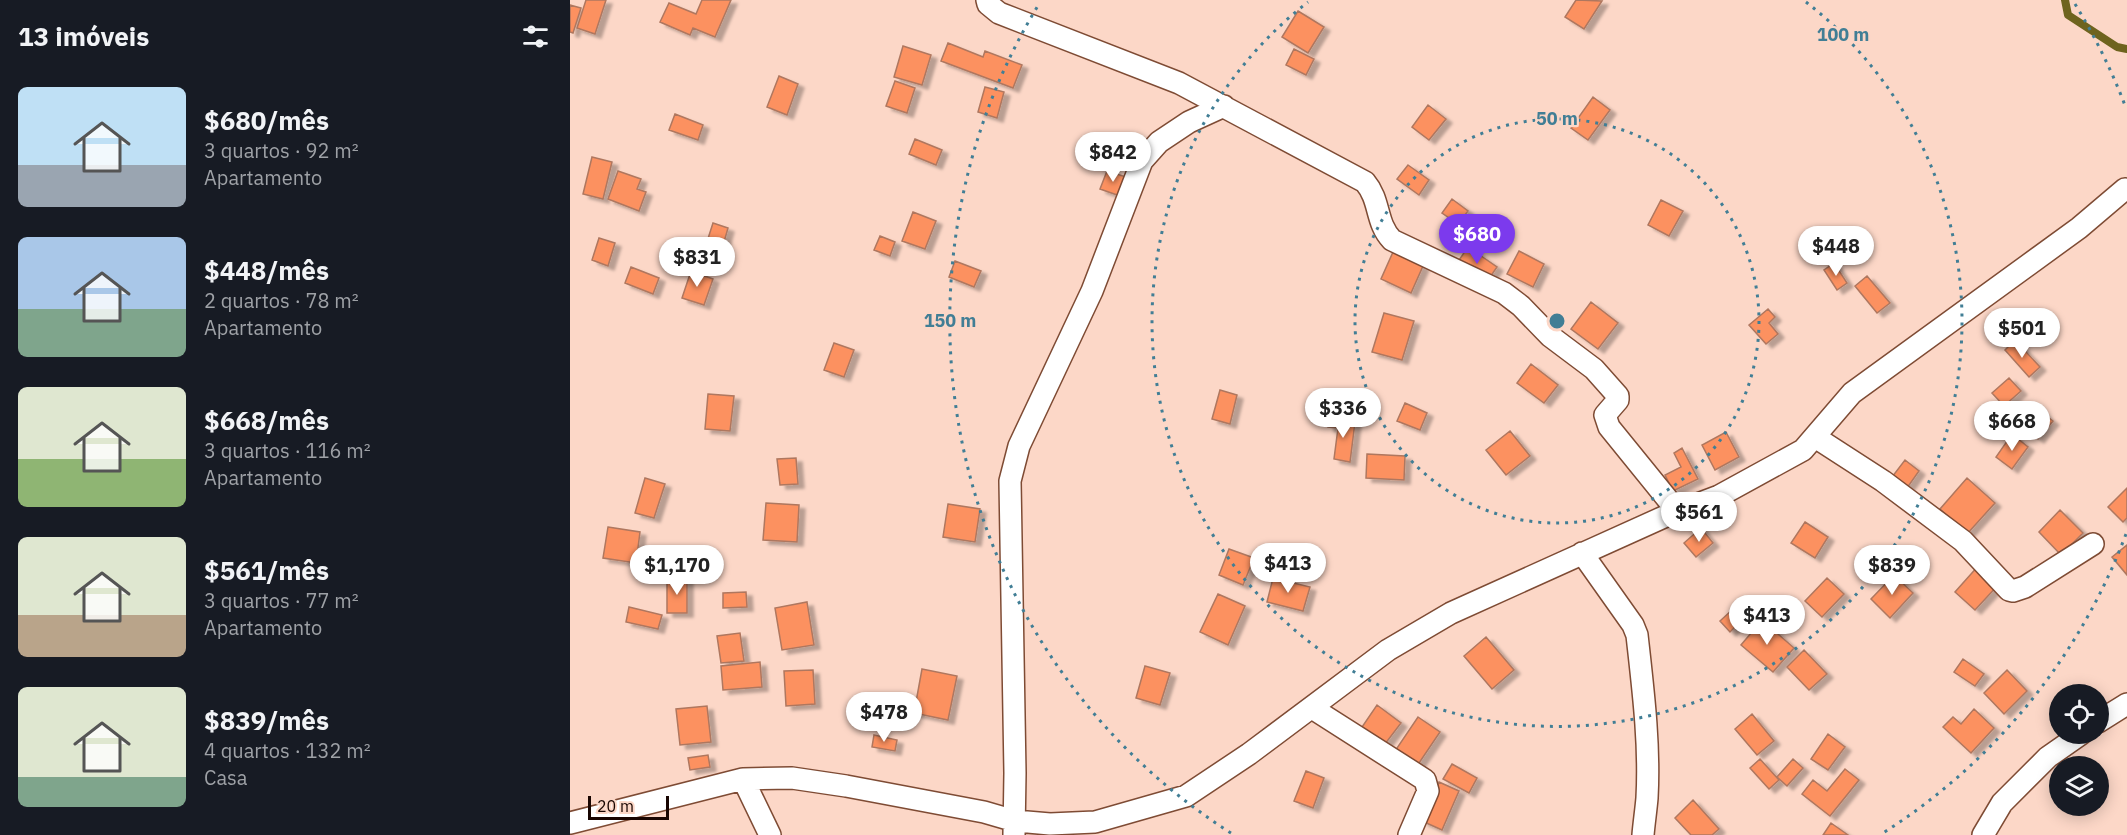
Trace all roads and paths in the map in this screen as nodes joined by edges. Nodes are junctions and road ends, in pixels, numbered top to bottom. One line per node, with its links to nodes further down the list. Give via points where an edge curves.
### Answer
1 (987, 0): 2 (street, via 999,13 1179,83)
2 (1224, 105): 5 (street, via 1365,182 1374,192 1385,232 1392,240 1504,293 1550,336 1594,369 1618,396 1605,415 1609,428); 14 (street, via 1159,142 1142,161 1092,291 1018,446 1010,481)
3 (2125, 189): 4 (street, via 2079,228 1852,393)
4 (1815, 437): 5 (street, via 1803,450 1740,485); 6 (street, via 1883,481 1963,541 2008,590 2025,587)
5 (1678, 512): 7 (street)
6 (2093, 544)
7 (1581, 553): 9 (street, via 1451,613 1388,650); 17 (street, via 1637,635 1646,741)
8 (2127, 704): 10 (street)
9 (1312, 708): 14 (street, via 1186,796 1095,822); 16 (street, via 1425,780 1428,791)
10 (2109, 715)
11 (2067, 744): 18 (street, via 2048,757 2002,803)
12 (743, 779): 13 (street); 14 (street, via 792,778 846,786 984,813); 15 (street)
13 (570, 823)
14 (1014, 828)
15 (770, 835)
16 (1409, 835)
17 (1643, 835)
18 (1983, 835)

